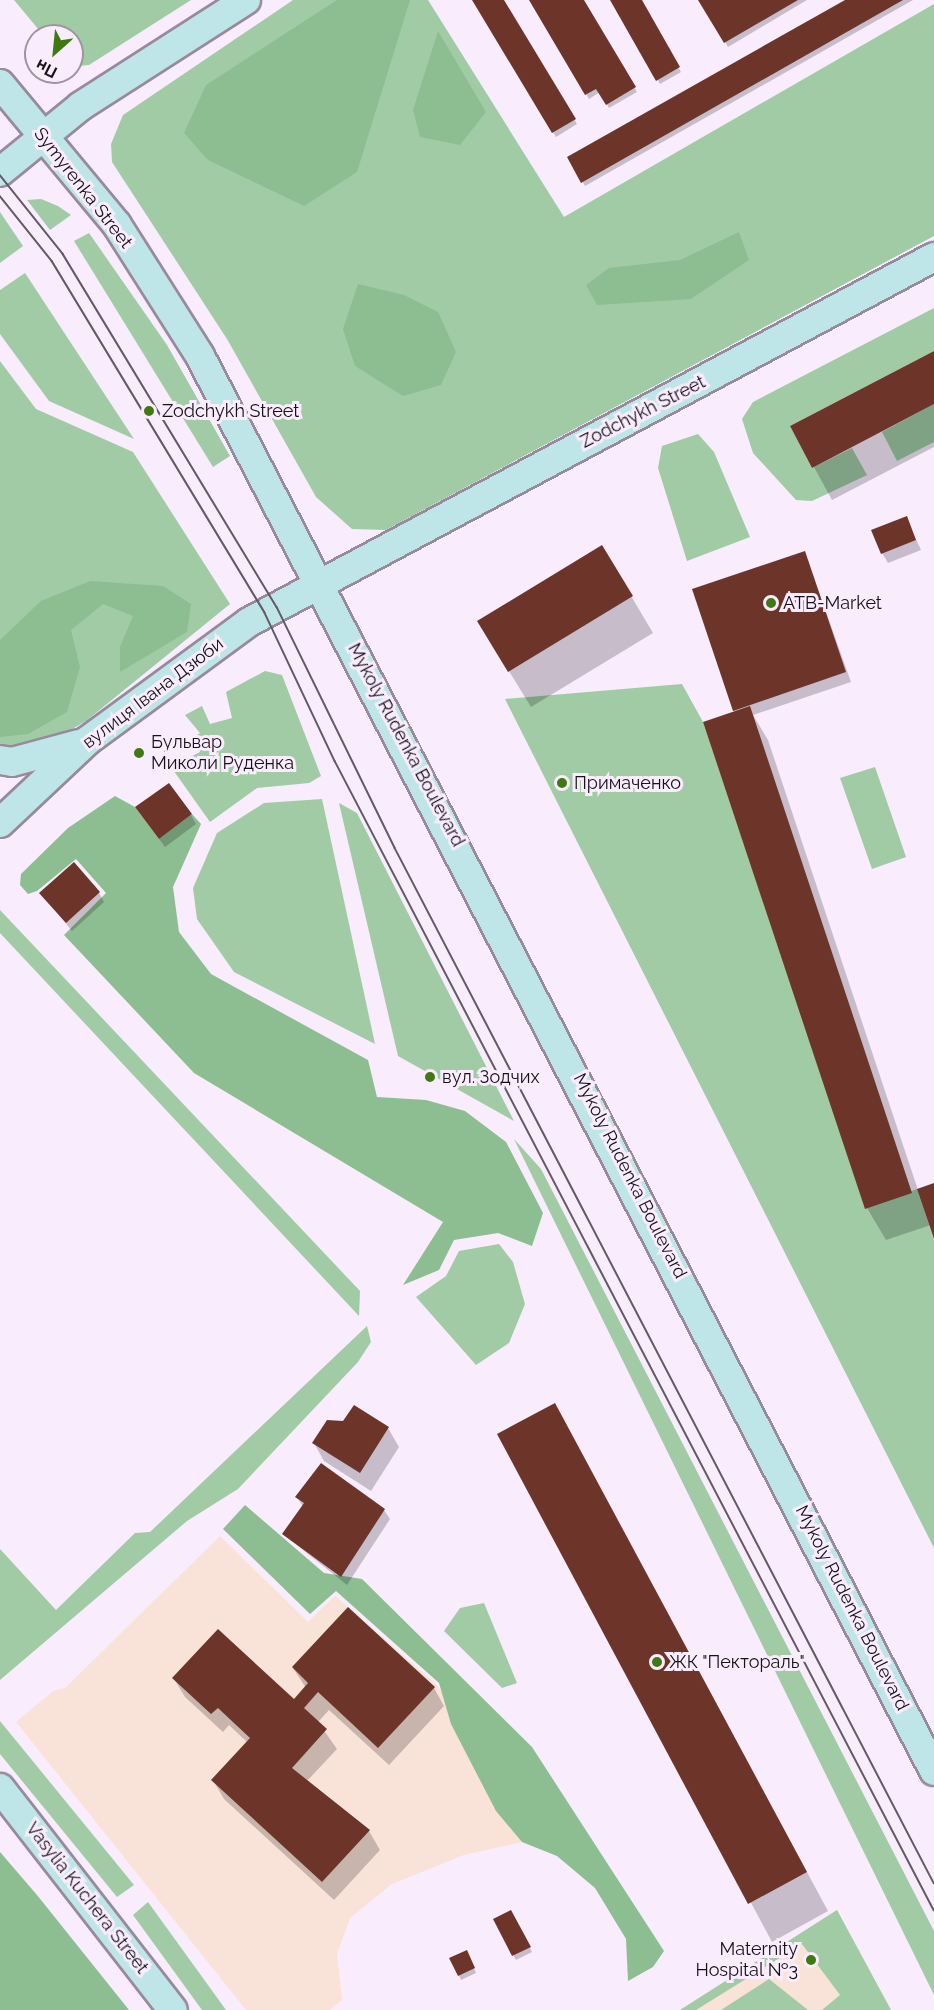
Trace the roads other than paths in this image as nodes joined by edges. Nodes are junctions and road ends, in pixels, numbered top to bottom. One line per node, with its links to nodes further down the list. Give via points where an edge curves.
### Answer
1 (246, 0): 3 (street, via 81,106)
2 (0, 84): 3 (street, Symyrenka Street)
3 (44, 136): 4 (street); 6 (street, Symyrenka Street, via 117,225 200,356)
4 (0, 172)
5 (934, 257): 6 (street, Zodchykh Street)
6 (321, 583): 7 (street, вулиця Івана Дзюби, via 249,622); 10 (street, Mykoly Rudenka Boulevard)
7 (87, 741): 8 (street, via 46,755); 9 (street, вулиця Івана Дзюби)
8 (0, 760)
9 (0, 823)
10 (934, 1771)
11 (0, 1788): 12 (street, Vasylia Kuchera Street)
12 (173, 2010)

